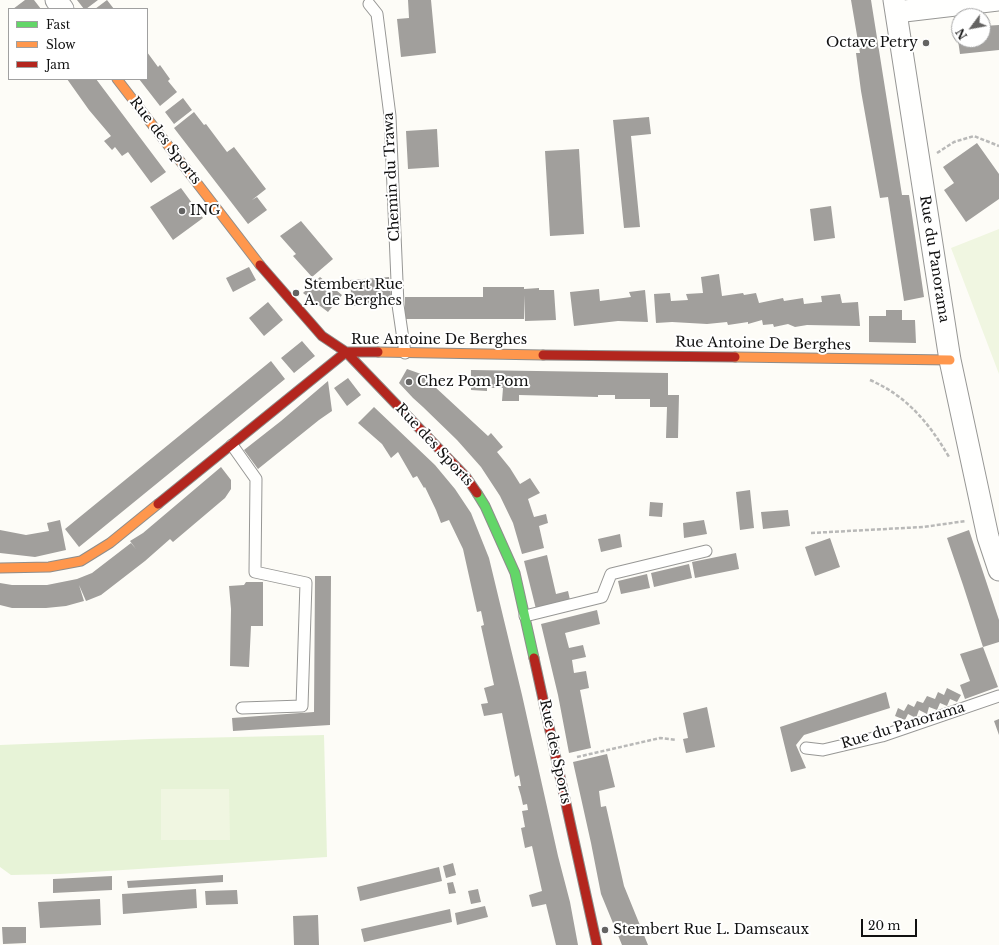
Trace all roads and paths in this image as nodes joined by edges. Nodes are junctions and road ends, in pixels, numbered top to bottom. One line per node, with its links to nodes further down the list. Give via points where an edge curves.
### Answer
1 (56, 0): 5 (street)
2 (998, 0): 4 (street)
3 (369, 4): 10 (lane, Chemin du Trawa, via 377,14 390,116 398,305)
4 (895, 6): 8 (street, Rue du Panorama)
5 (62, 8)
6 (118, 80): 9 (street, Rue des Sports, via 264,270 322,336)
7 (999, 146): 8 (path, via 974,136 954,142)
8 (919, 164): 12 (street, Rue du Panorama)
9 (346, 352): 10 (street, Rue Antoine De Berghes); 13 (street, Rue Antoine De Berghes); 20 (street, Rue des Sports, via 466,477 485,506 515,573)
10 (405, 353): 11 (street, Rue Antoine De Berghes)
11 (847, 359): 12 (street, Rue Antoine De Berghes); 14 (path, via 859,375 897,395 913,408 937,436 951,459)
12 (950, 360): 14 (street, Rue du Panorama)
13 (232, 445): 19 (street, Rue Antoine De Berghes, via 110,543 81,561 49,567); 22 (lane, via 256,479 255,572 306,583 302,706)
14 (973, 467): 15 (street, Rue du Panorama)
15 (983, 517): 16 (path, via 924,527); 18 (street, Rue du Panorama)
16 (811, 533)
17 (706, 552): 20 (lane, via 612,574 602,597)
18 (997, 558)
19 (0, 568)
20 (525, 616): 25 (street, Rue des Sports)
21 (999, 696): 24 (lane, Rue du Panorama, via 882,736 823,750)
22 (242, 708)
23 (676, 740): 25 (path, via 660,738)
24 (806, 748)
25 (557, 761): 26 (street, Rue des Sports)
26 (597, 945)

